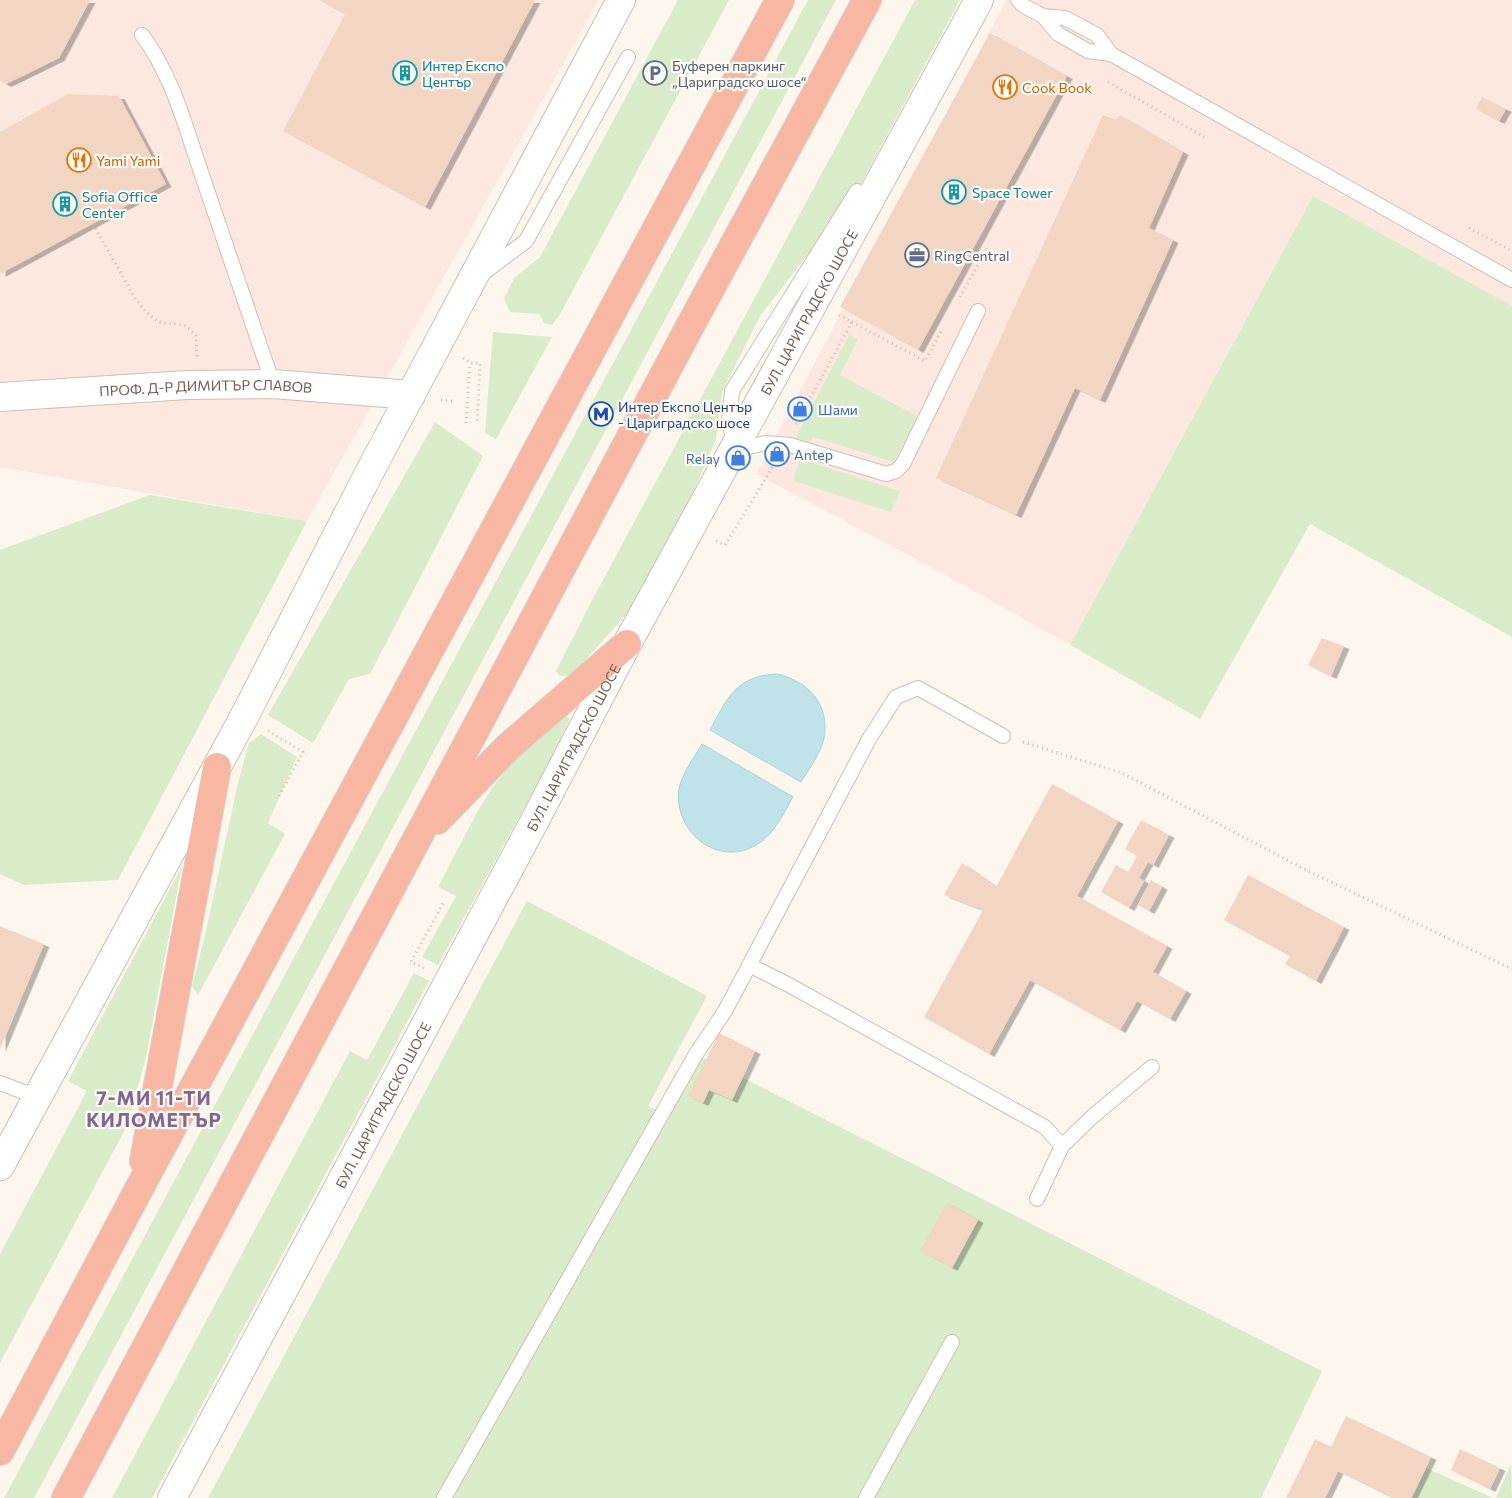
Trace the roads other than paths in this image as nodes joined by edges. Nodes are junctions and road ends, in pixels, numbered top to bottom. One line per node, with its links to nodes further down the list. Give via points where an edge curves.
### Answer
1 (621, 0): 10 (street)
2 (780, 0): 26 (highway)
3 (867, 0): 19 (highway)
4 (979, 0): 15 (street, БУЛ. ЦАРИГРАДСКО ШОСЕ)
5 (1018, 0): 9 (lane, via 1043,16 1065,18 1097,35 1111,54)
6 (142, 34): 12 (lane, via 162,66 181,114)
7 (628, 57): 10 (lane, via 526,241)
8 (857, 191): 15 (lane, via 732,390 729,421)
9 (1512, 280)
10 (469, 284): 13 (street)
11 (978, 311): 15 (lane, via 903,464 896,471 886,474 790,445)
12 (273, 384): 13 (street, ПРОФ. Д-Р ДИМИТЪР СЛАВОВ); 14 (street, ПРОФ. Д-Р ДИМИТЪР СЛАВОВ, via 193,385)
13 (411, 395): 18 (street)
14 (0, 397)
15 (736, 445): 16 (street, БУЛ. ЦАРИГРАДСКО ШОСЕ)
16 (627, 644): 19 (highway, via 507,748); 31 (street, БУЛ. ЦАРИГРАДСКО ШОСЕ)
17 (1003, 736): 20 (lane, via 918,688 896,697 869,739)
18 (217, 766): 23 (street); 26 (highway)
19 (416, 843): 30 (highway)
20 (749, 966): 24 (lane, via 1045,1127); 32 (lane)
21 (1152, 1067): 24 (lane)
22 (0, 1083): 23 (lane)
23 (37, 1097): 25 (street)
24 (1062, 1146): 27 (lane)
25 (0, 1166)
26 (140, 1187): 29 (highway)
27 (1037, 1199)
28 (952, 1342): 33 (lane)
29 (0, 1451)
30 (66, 1498)
31 (172, 1498)
32 (444, 1498)
33 (866, 1498)

